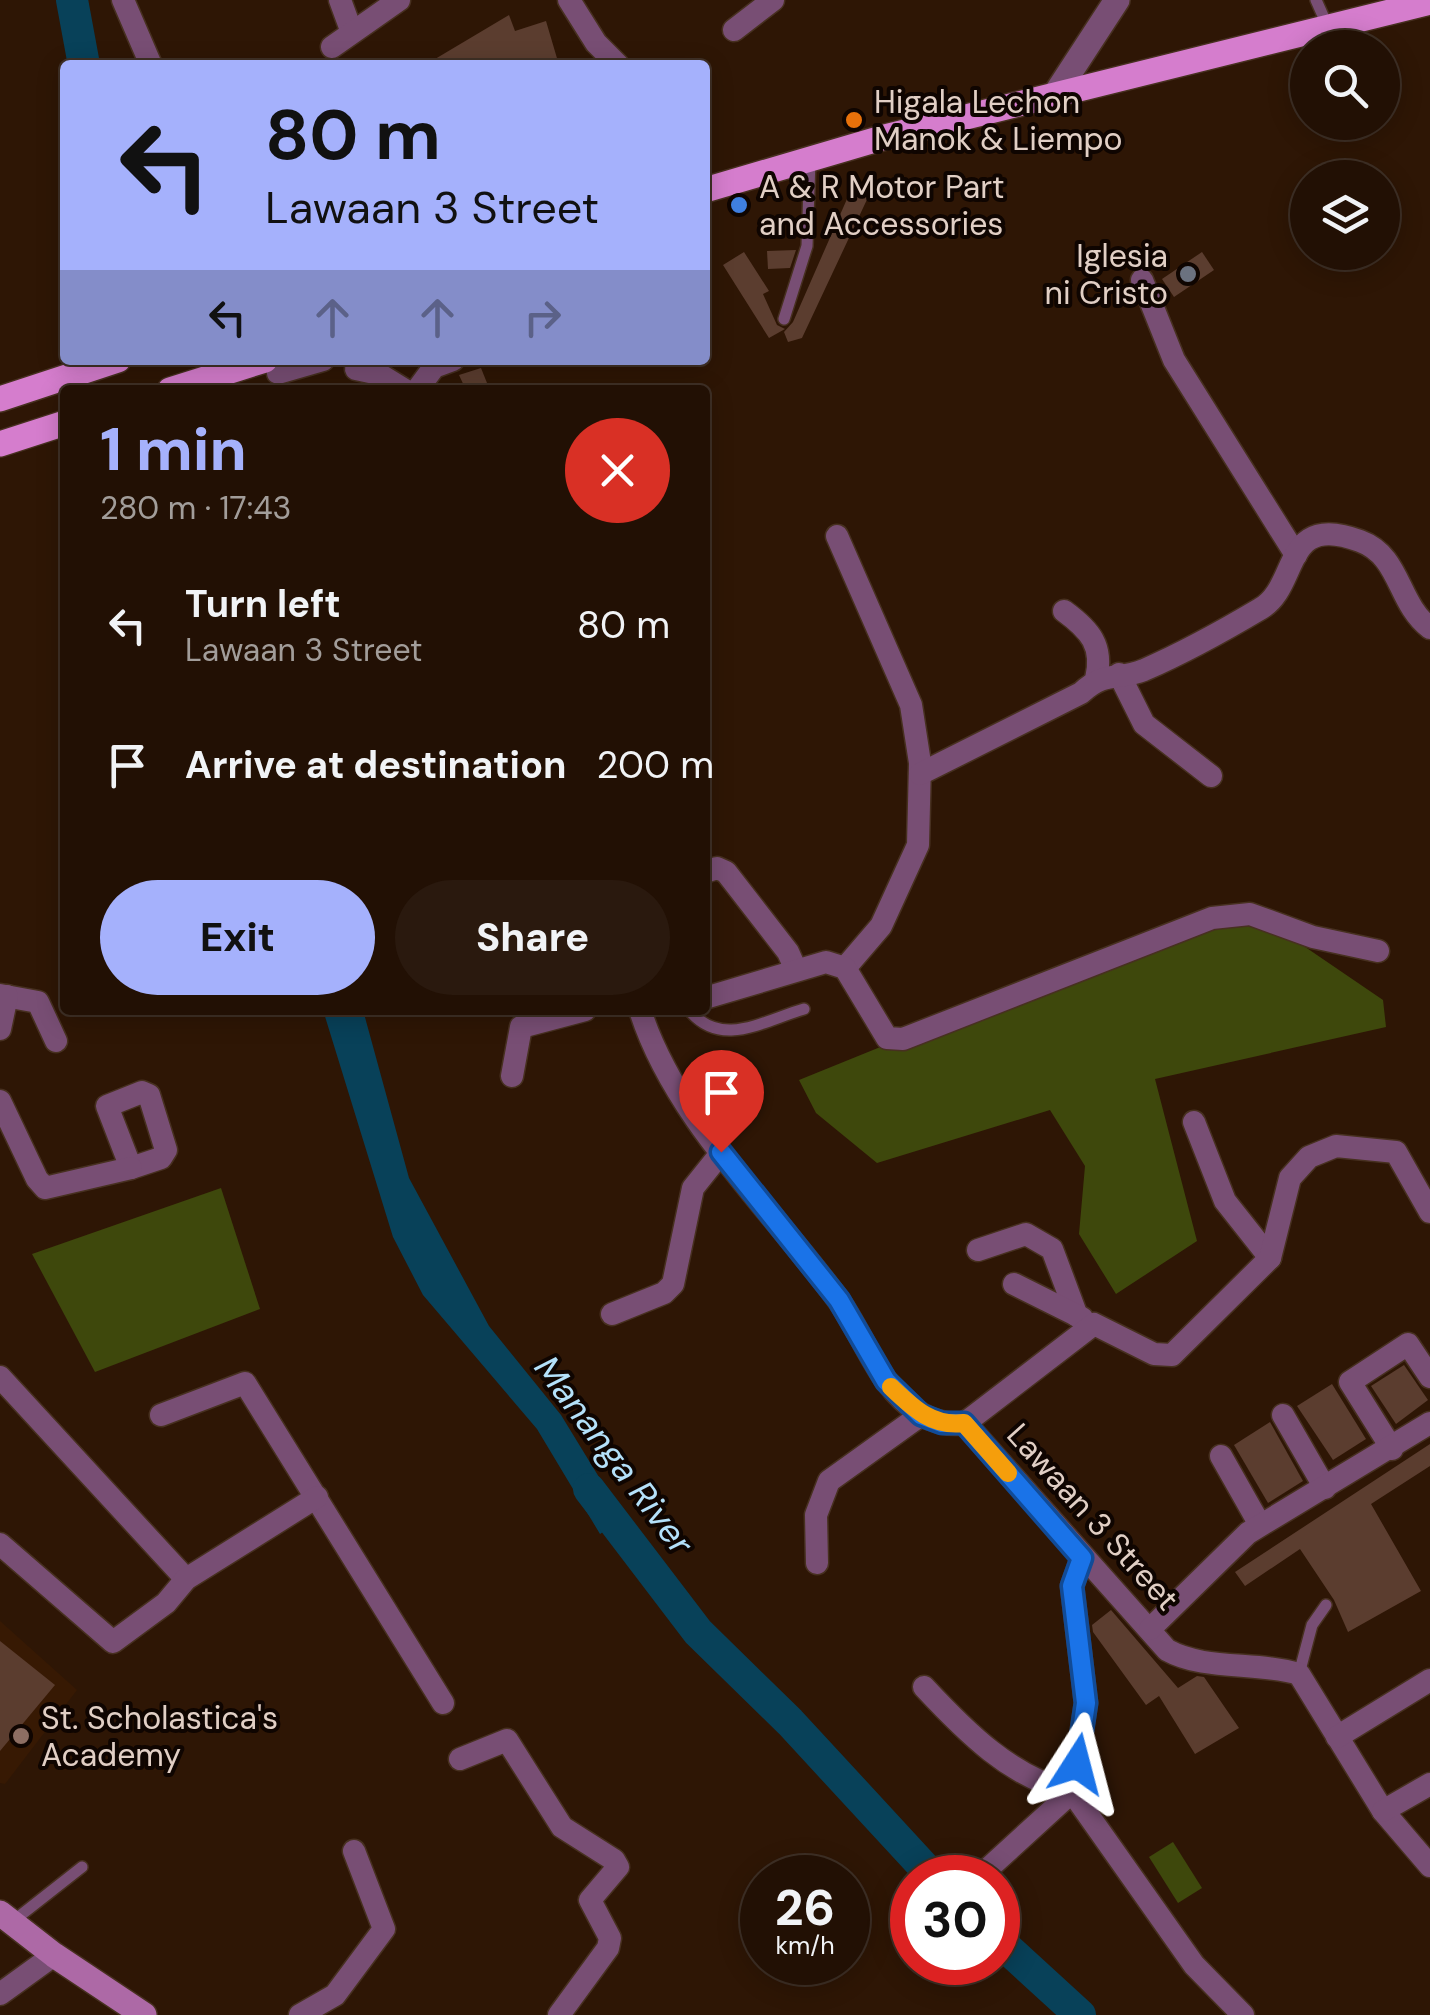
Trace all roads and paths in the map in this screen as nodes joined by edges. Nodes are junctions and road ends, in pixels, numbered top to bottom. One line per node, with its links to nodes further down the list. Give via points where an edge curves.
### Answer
1 (123, 0): 14 (street)
2 (340, 0): 10 (street)
3 (399, 0): 10 (street)
4 (569, 0): 13 (street)
5 (774, 0): 11 (street)
6 (1118, 0): 15 (street)
7 (1316, 0): 9 (lane)
8 (1430, 2): 9 (main road)
9 (1328, 27): 15 (main road)
10 (352, 30): 12 (street)
11 (734, 30)
12 (332, 47)
13 (599, 54)
14 (149, 60)
15 (1055, 95): 16 (main road)
16 (810, 160): 17 (main road); 19 (lane, via 807,246)
17 (710, 189)
18 (1142, 280): 34 (street, via 1174,360)
19 (784, 319)
20 (103, 365): 30 (main road)
21 (249, 365): 27 (main road)
22 (277, 365): 23 (street, via 278,373)
23 (307, 365)
24 (332, 365): 26 (street)
25 (439, 365): 29 (street)
26 (354, 380): 28 (street, via 380,374)
27 (186, 385)
28 (397, 385)
29 (421, 385)
30 (0, 399)
31 (60, 425): 32 (main road)
32 (0, 444)
33 (837, 536): 38 (street, via 912,705)
34 (1296, 556): 36 (street, via 1316,536 1378,550 1390,561 1406,603); 37 (street, via 1266,607 1138,672)
35 (1064, 611): 37 (street, via 1089,629)
36 (1430, 628)
37 (1108, 677): 38 (street); 39 (street, via 1144,724)
38 (920, 774): 42 (street, via 918,845 881,926)
39 (1212, 776)
40 (710, 870): 43 (street, via 726,872)
41 (1378, 951): 42 (street, via 1250,914 1212,918 903,1039 887,1038)
42 (845, 968): 43 (street, via 826,962)
43 (796, 970): 45 (street)
44 (4, 996): 50 (street); 51 (street, via 38,1002)
45 (710, 996)
46 (804, 1009): 49 (lane, via 720,1033)
47 (566, 1015): 52 (street, via 521,1027)
48 (642, 1015): 56 (street, via 651,1044)
49 (692, 1015)
50 (0, 1029)
51 (56, 1042)
52 (512, 1076)
53 (0, 1101): 55 (street)
54 (1194, 1122): 60 (street, via 1225,1201)
55 (9, 1143): 57 (street, via 45,1188)
56 (721, 1152): 62 (street, via 693,1188 672,1284); 67 (street, via 839,1300 886,1381)
57 (131, 1168)
58 (1430, 1212): 60 (street, via 1396,1152 1336,1146 1309,1157 1290,1178)
59 (978, 1250): 63 (street, via 1026,1234 1052,1249)
60 (1270, 1258): 63 (street, via 1172,1354 1154,1354)
61 (1014, 1284): 63 (street)
62 (612, 1314)
63 (1086, 1320): 69 (street)
64 (1430, 1376): 71 (street, via 1408,1344 1350,1382)
65 (0, 1377): 79 (street)
66 (161, 1415): 74 (street, via 245,1382)
67 (921, 1415): 69 (street, Lawaan 3 Street); 78 (street, via 829,1482 816,1515)
68 (1283, 1415): 73 (street)
69 (964, 1423): 77 (street, Lawaan 3 Street)
70 (1430, 1423): 71 (street)
71 (1392, 1449): 73 (street)
72 (1221, 1456): 75 (street)
73 (1325, 1488): 75 (street)
74 (316, 1497): 79 (street); 85 (street)
75 (1260, 1525): 81 (street)
76 (0, 1544): 79 (street, via 113,1642 166,1604)
77 (1082, 1558): 81 (street, Lawaan 3 Street); 89 (street, via 1072,1586 1086,1703)
78 (817, 1563)
79 (186, 1579)
80 (1326, 1604): 82 (lane, via 1312,1625)
81 (1150, 1628): 82 (street, Lawaan 3 Street, via 1167,1650 1188,1662 1268,1665)
82 (1299, 1674): 86 (street)
83 (1430, 1680): 86 (street)
84 (924, 1686): 89 (street, via 974,1740)
85 (443, 1704)
86 (1338, 1736): 90 (street)
87 (460, 1759): 100 (street, via 507,1740 562,1827 618,1867 590,1900 610,1938 608,1948)
88 (1430, 1784): 90 (street)
89 (1072, 1792): 92 (street); 101 (street, via 1182,1950)
90 (1384, 1812): 94 (street)
91 (354, 1851): 99 (street, via 382,1934 335,1996)
92 (1003, 1855)
93 (82, 1866): 95 (lane)
94 (1430, 1866)
95 (6, 1918): 96 (main road)
96 (54, 1956): 97 (street); 98 (main road)
97 (0, 1994)
98 (144, 2015)
99 (300, 2015)
100 (558, 2015)
101 (1243, 2015)

